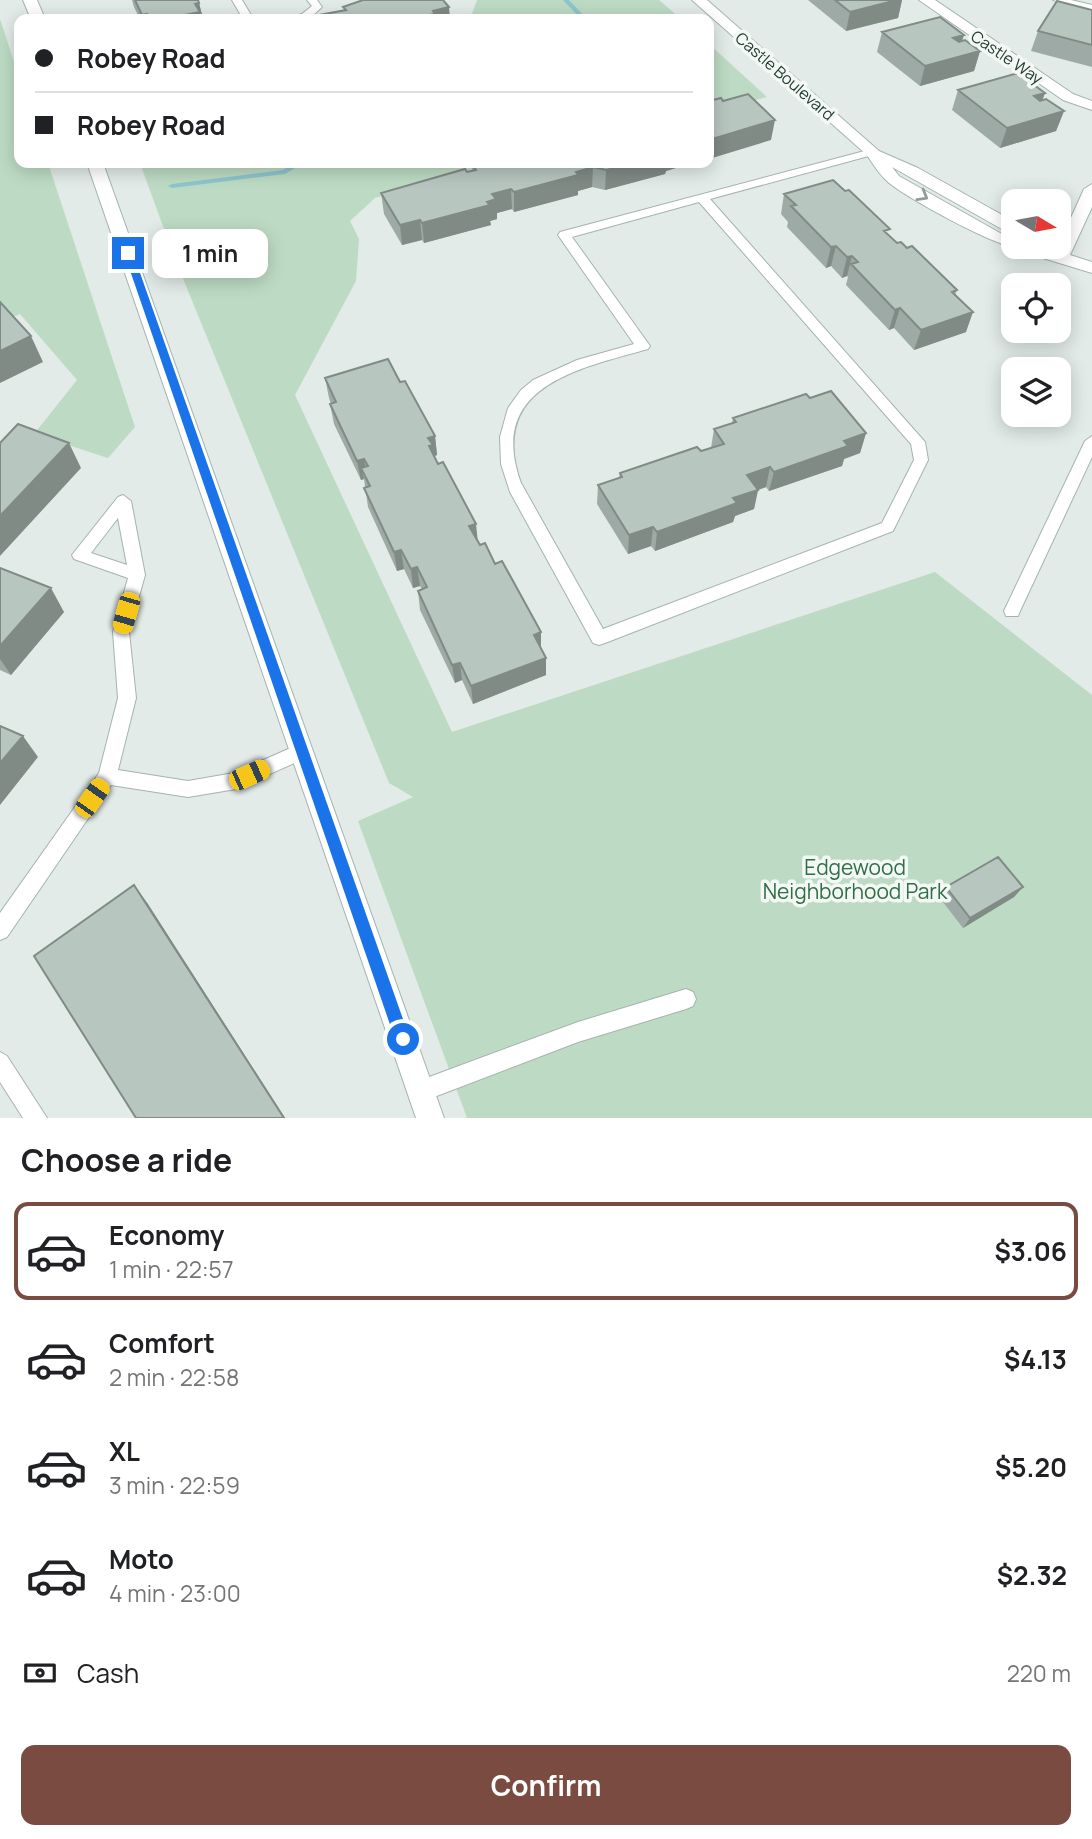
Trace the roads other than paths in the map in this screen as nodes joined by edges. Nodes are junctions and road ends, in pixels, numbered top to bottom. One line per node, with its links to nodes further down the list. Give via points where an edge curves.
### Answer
1 (312, 0): 6 (lane, via 317,7)
2 (699, 0): 8 (street, Castle Boulevard)
3 (926, 0): 7 (street, Castle Way, via 1068,97)
4 (1058, 0): 5 (lane)
5 (1092, 8)
6 (309, 14)
7 (1092, 106)
8 (872, 152): 11 (lane); 12 (street, Castle Boulevard); 14 (street, Castle Boulevard, one-way to 14, via 893,179)
9 (97, 168): 20 (street)
10 (1092, 189): 13 (street)
11 (702, 198): 11 (lane, via 564,235 643,346 557,374 524,394 507,437 508,464 519,494 599,638 888,527 921,460 918,442)
12 (1001, 221)
13 (1071, 235)
14 (1001, 239)
15 (1067, 259): 16 (street)
16 (1092, 268)
17 (1092, 442): 19 (lane)
18 (137, 575): 18 (lane, via 130,538 123,501 80,555); 21 (lane, via 121,632 127,698)
19 (1012, 611)
20 (302, 751): 21 (lane, via 236,781 188,789); 25 (street)
21 (107, 776): 22 (lane)
22 (0, 930)
23 (686, 999): 25 (lane, via 578,1032)
24 (0, 1063): 26 (lane)
25 (421, 1091): 27 (street)
26 (36, 1118)
27 (430, 1118)

